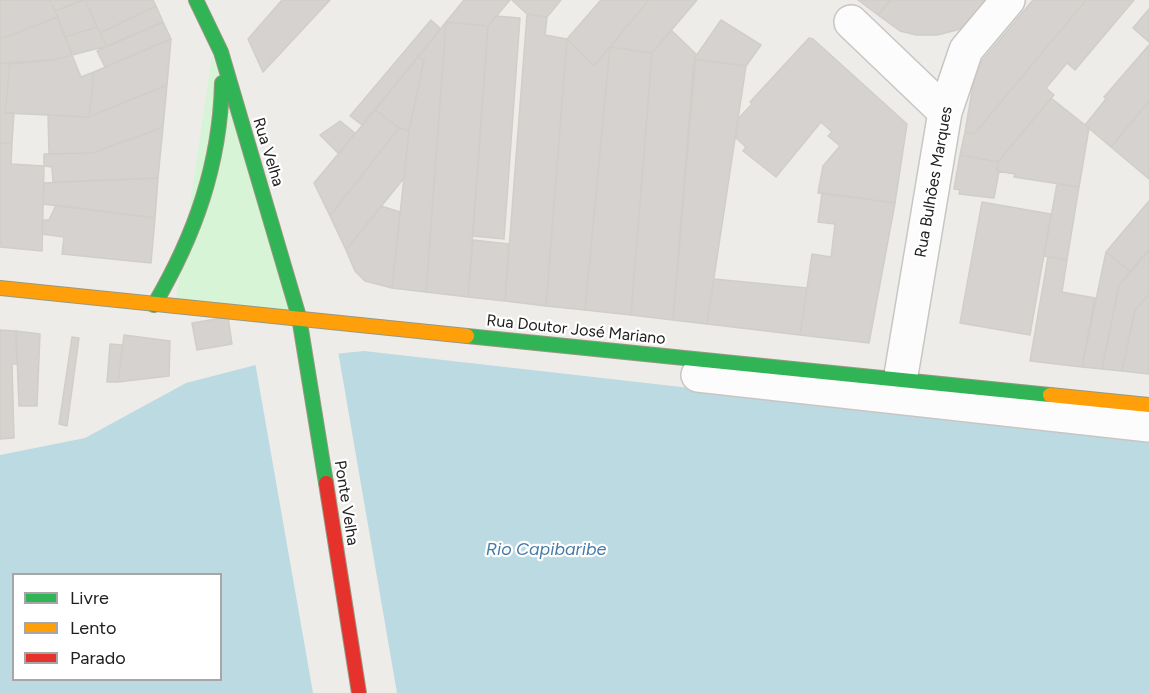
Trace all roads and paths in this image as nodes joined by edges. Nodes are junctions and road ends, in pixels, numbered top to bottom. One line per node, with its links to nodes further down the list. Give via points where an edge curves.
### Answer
1 (196, 0): 4 (street, Rua Velha)
2 (1008, 0): 5 (street, Rua Bulhões Marques, via 966,50)
3 (851, 22): 5 (street)
4 (221, 52): 7 (street, via 219,136 211,178 182,257); 8 (street, Rua Velha)
5 (945, 112): 10 (street, Rua Bulhões Marques)
6 (0, 288): 7 (street, Rua Doutor José Mariano)
7 (154, 305): 8 (street, Rua Doutor José Mariano)
8 (299, 317): 10 (street, Rua Doutor José Mariano); 13 (street, Ponte Velha)
9 (336, 338): 12 (street, via 373,338)
10 (900, 381): 11 (street, Rua Doutor José Mariano)
11 (1149, 405)
12 (1149, 425)
13 (359, 693)

